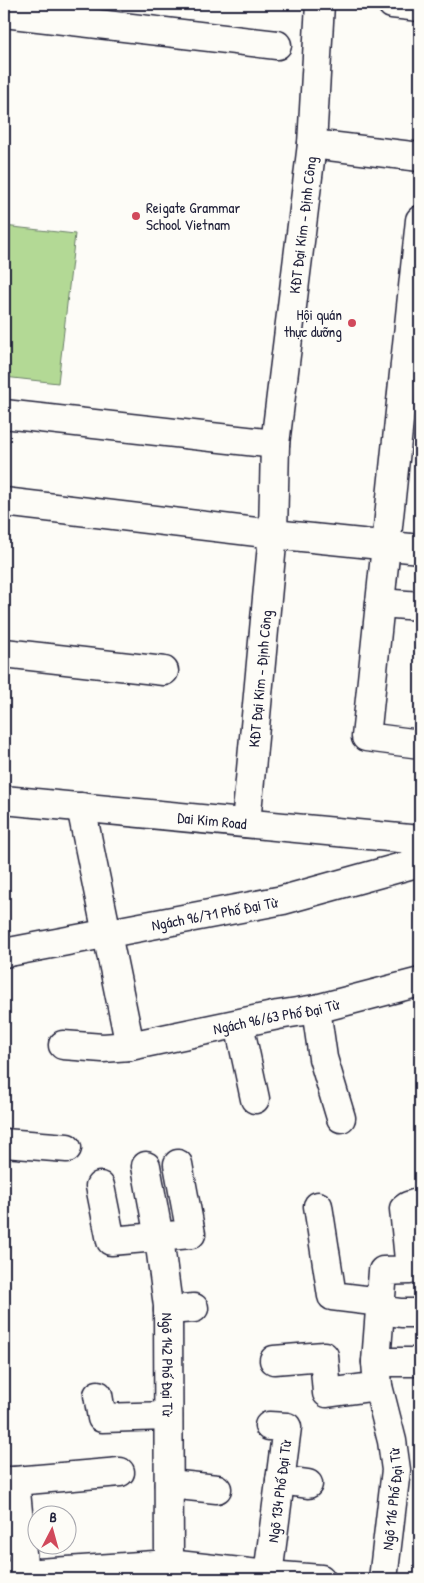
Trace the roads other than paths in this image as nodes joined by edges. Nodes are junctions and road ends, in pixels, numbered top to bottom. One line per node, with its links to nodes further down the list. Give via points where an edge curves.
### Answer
1 (320, 4): 7 (street, KĐT Đại Kim - Định Công)
2 (392, 4): 3 (street)
3 (420, 7)
4 (4, 13): 5 (street)
5 (95, 14): 6 (street)
6 (277, 45)
7 (312, 144): 8 (street); 11 (street, KĐT Đại Kim - Định Công)
8 (420, 157)
9 (420, 220): 14 (street)
10 (4, 414): 11 (street)
11 (275, 444): 13 (street, KĐT Đại Kim - Định Công)
12 (4, 502): 13 (street)
13 (273, 534): 14 (street); 23 (street, KĐT Đại Kim - Định Công)
14 (386, 546): 15 (street); 16 (street)
15 (420, 550)
16 (380, 603): 17 (street); 20 (street, via 366,737)
17 (420, 606)
18 (4, 653): 19 (street)
19 (164, 671)
20 (420, 744)
21 (4, 800): 22 (street, Dai Kim Road)
22 (81, 807): 23 (street, Dai Kim Road); 26 (street)
23 (246, 823): 24 (street, Dai Kim Road)
24 (420, 840)
25 (420, 862): 26 (street, Ngách 96/71 Phố Đại Từ, via 283,900)
26 (108, 934): 27 (street, Ngách 96/71 Phố Đại Từ); 32 (street)
27 (4, 953)
28 (420, 982): 29 (street, Ngách 96/63 Phố Đại Từ)
29 (316, 1009): 30 (street, Ngách 96/63 Phố Đại Từ); 34 (street, via 323,1058)
30 (239, 1024): 32 (street, Ngách 96/63 Phố Đại Từ); 33 (street)
31 (63, 1045): 32 (street, Ngách 96/63 Phố Đại Từ)
32 (130, 1046)
33 (255, 1099)
34 (341, 1118)
35 (4, 1143): 36 (street)
36 (68, 1148)
37 (178, 1164): 42 (street, via 191,1234)
38 (146, 1166): 42 (street, Ngõ 142 Phố Đại Từ)
39 (100, 1186): 42 (street, via 111,1241)
40 (411, 1202): 43 (street, Ngõ 116 Phố Đại Từ, via 404,1209)
41 (318, 1206): 44 (street, via 332,1296)
42 (159, 1238): 50 (street, Ngõ 142 Phố Đại Từ, via 181,1309)
43 (414, 1253): 44 (street, Ngõ 116 Phố Đại Từ, via 410,1270 383,1271)
44 (381, 1306): 45 (street, via 401,1313); 48 (street, Ngõ 116 Phố Đại Từ)
45 (418, 1313)
46 (274, 1360): 48 (street, via 324,1356 327,1393)
47 (420, 1362): 48 (street)
48 (377, 1374): 62 (street, Ngõ 116 Phố Đại Từ, via 396,1470)
49 (98, 1395): 50 (street, via 102,1418)
50 (168, 1416): 56 (street, Ngõ 142 Phố Đại Từ)
51 (269, 1426): 53 (street, Ngõ 134 Phố Đại Từ, via 287,1427)
52 (120, 1472): 54 (street)
53 (280, 1480): 57 (street); 60 (street, Ngõ 134 Phố Đại Từ)
54 (9, 1481): 59 (street)
55 (207, 1482): 56 (street)
56 (169, 1484): 58 (street, Ngõ 142 Phố Đại Từ)
57 (308, 1484)
58 (169, 1564): 59 (street); 60 (street)
59 (14, 1575)
60 (268, 1575): 61 (street)
61 (321, 1579)
62 (383, 1579)

